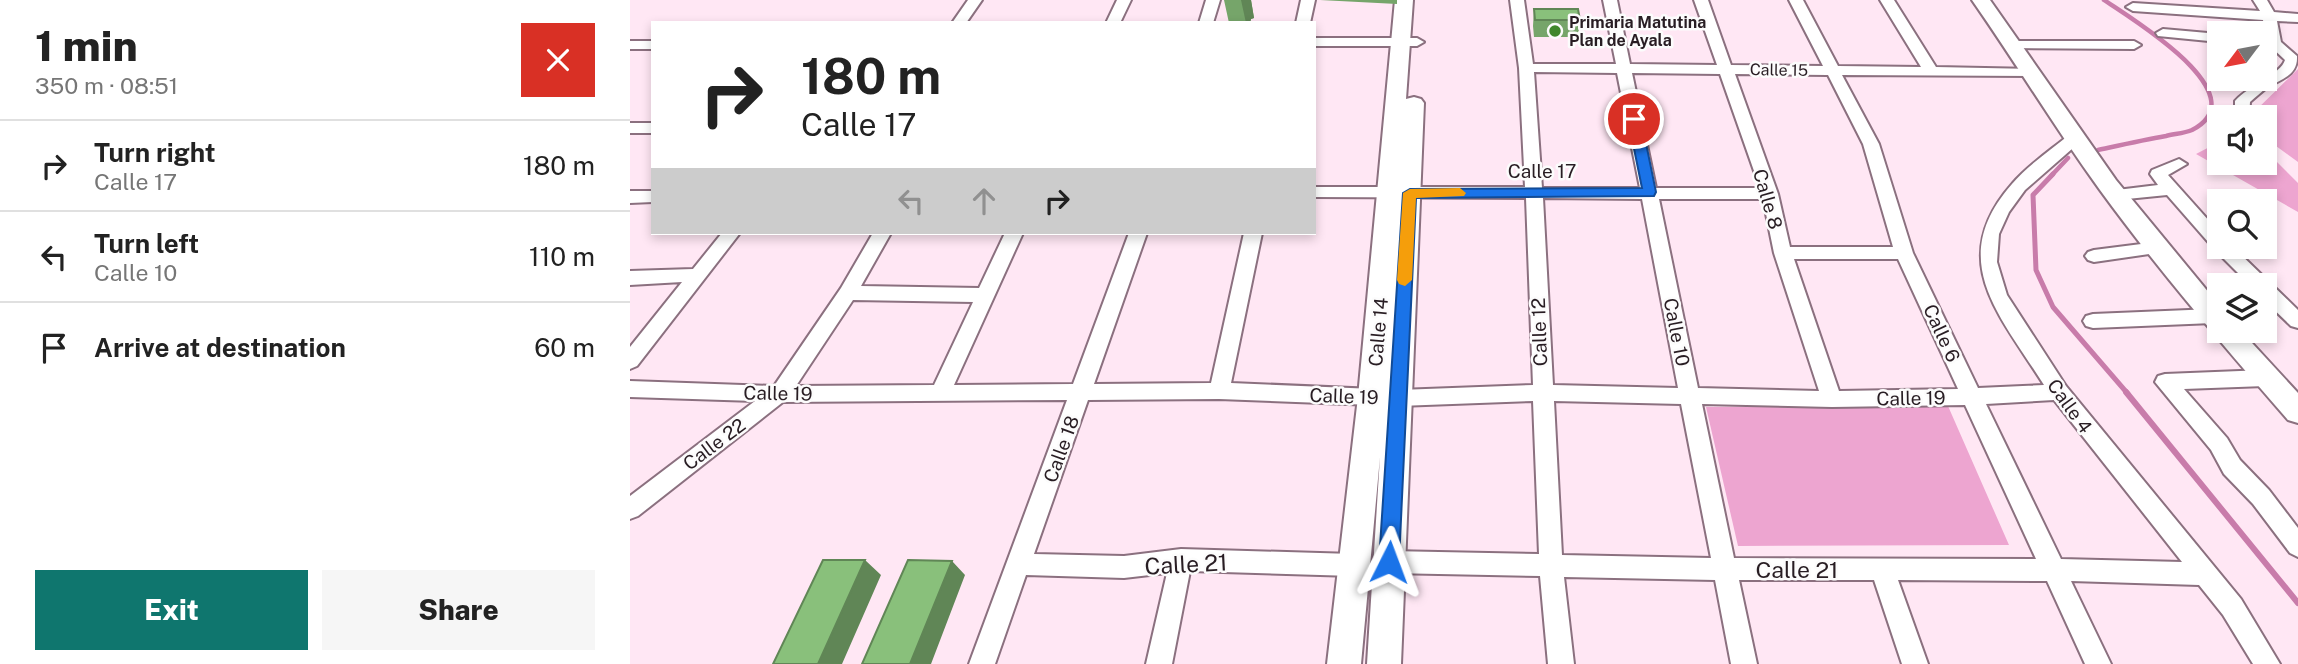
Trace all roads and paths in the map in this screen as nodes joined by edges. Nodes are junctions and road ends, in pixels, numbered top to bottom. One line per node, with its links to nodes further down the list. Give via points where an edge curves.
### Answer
1 (975, 0): 17 (street)
2 (1124, 0): 18 (street)
3 (1213, 0): 19 (street)
4 (1308, 0): 20 (street)
5 (1404, 0): 25 (main road, Calle 14)
6 (1420, 0): 25 (main road, Calle 14)
7 (1517, 0): 31 (street, Calle 12)
8 (1610, 0): 34 (street, Calle 10)
9 (1701, 0): 32 (street, Calle 8)
10 (1796, 0): 35 (street, Calle 6)
11 (1887, 0): 33 (street)
12 (1981, 0): 28 (main road)
13 (2260, 0): 15 (street)
14 (2133, 7): 15 (street)
15 (2269, 16): 16 (street); 21 (street)
16 (2298, 18)
17 (960, 21)
18 (1114, 21)
19 (1207, 21)
20 (1303, 21)
21 (2269, 21)
22 (2163, 33): 23 (street)
23 (2207, 37)
24 (1316, 42): 25 (street)
25 (1409, 42): 46 (main road, Calle 14)
26 (630, 45): 27 (street)
27 (651, 45)
28 (2015, 45): 29 (street); 36 (main road)
29 (2134, 45)
30 (2277, 49): 37 (street, via 2292,59 2286,74)
31 (1526, 68): 34 (street, Calle 15); 44 (street, Calle 12)
32 (1726, 69): 34 (street, Calle 15); 35 (street, Calle 15); 47 (street, Calle 8)
33 (1930, 69): 35 (street, Calle 15); 36 (street, Calle 15)
34 (1624, 70): 45 (street, Calle 10)
35 (1833, 71): 59 (street, Calle 6, via 1871,144)
36 (2032, 72): 40 (main road)
37 (2277, 77)
38 (2255, 91): 39 (street)
39 (2243, 105)
40 (2075, 138): 48 (main road); 79 (street, Calle 4, via 2019,186 2001,210 1990,234 1988,262 1998,296)
41 (2179, 164): 42 (street, via 2158,174)
42 (2169, 189): 48 (street); 51 (street)
43 (1316, 192): 46 (street, Calle 17)
44 (1534, 192): 45 (street, Calle 17); 46 (street, Calle 17); 80 (street, Calle 12)
45 (1650, 192): 47 (street, Calle 17); 83 (street, Calle 10)
46 (1400, 193): 82 (main road, Calle 14); 85 (main road, Calle 14)
47 (1770, 194): 58 (street, Calle 8)
48 (2117, 195): 57 (main road)
49 (651, 196): 50 (street)
50 (630, 197)
51 (2207, 222)
52 (729, 235): 63 (street)
53 (881, 235): 65 (street, Calle 22)
54 (1013, 235): 66 (street)
55 (1137, 235): 77 (street, Calle 18)
56 (1253, 235): 76 (street)
57 (2157, 248): 60 (street); 68 (main road)
58 (1783, 253): 59 (street); 86 (street, Calle 8)
59 (1904, 253): 84 (street, Calle 6)
60 (2094, 256)
61 (2235, 259): 62 (street)
62 (2249, 273)
63 (696, 275): 64 (street); 73 (street)
64 (630, 278)
65 (848, 293): 66 (street); 81 (street, Calle 22)
66 (987, 295): 78 (street)
67 (2277, 301): 70 (street)
68 (2207, 308)
69 (2093, 321): 71 (street)
70 (2298, 321)
71 (2207, 323)
72 (2236, 343): 74 (main road)
73 (630, 361)
74 (2265, 377): 87 (main road); 89 (street, via 2165,382)
75 (630, 389): 81 (street, Calle 19)
76 (1219, 390): 77 (street, Calle 19); 82 (street, Calle 19)
77 (1082, 391): 78 (street, Calle 19); 92 (street, Calle 18)
78 (941, 392): 81 (street, Calle 19)
79 (2059, 392): 84 (street, Calle 19); 98 (street, Calle 4)
80 (1542, 393): 83 (street, Calle 19); 85 (street, Calle 19); 94 (street, Calle 12)
81 (779, 394): 88 (street, Calle 22)
82 (1372, 397): 85 (street, Calle 19); 93 (main road, Calle 14)
83 (1690, 397): 86 (street, Calle 19); 96 (street, Calle 10)
84 (1972, 397): 86 (street, Calle 19); 97 (street, Calle 6)
85 (1399, 398): 91 (main road, Calle 14)
86 (1832, 399)
87 (2298, 412)
88 (630, 509)
89 (2298, 546)
90 (1181, 559): 92 (street, Calle 21, via 1124,568); 93 (street, Calle 21); 100 (street)
91 (1389, 562): 94 (street, Calle 21); 102 (main road, Calle 14)
92 (1019, 564): 99 (street, Calle 18)
93 (1353, 565): 101 (main road, Calle 14)
94 (1551, 565): 96 (street, Calle 21); 103 (street, Calle 12)
95 (1882, 568): 96 (street, Calle 21); 97 (street, Calle 21); 105 (street)
96 (1723, 569): 104 (street, Calle 10)
97 (2054, 569): 98 (street, Calle 21); 106 (street, Calle 6)
98 (2204, 574): 107 (street, Calle 4, via 2232,607)
99 (982, 664)
100 (1159, 664)
101 (1344, 664)
102 (1384, 664)
103 (1561, 664)
104 (1744, 664)
105 (1916, 664)
106 (2098, 664)
107 (2267, 664)

